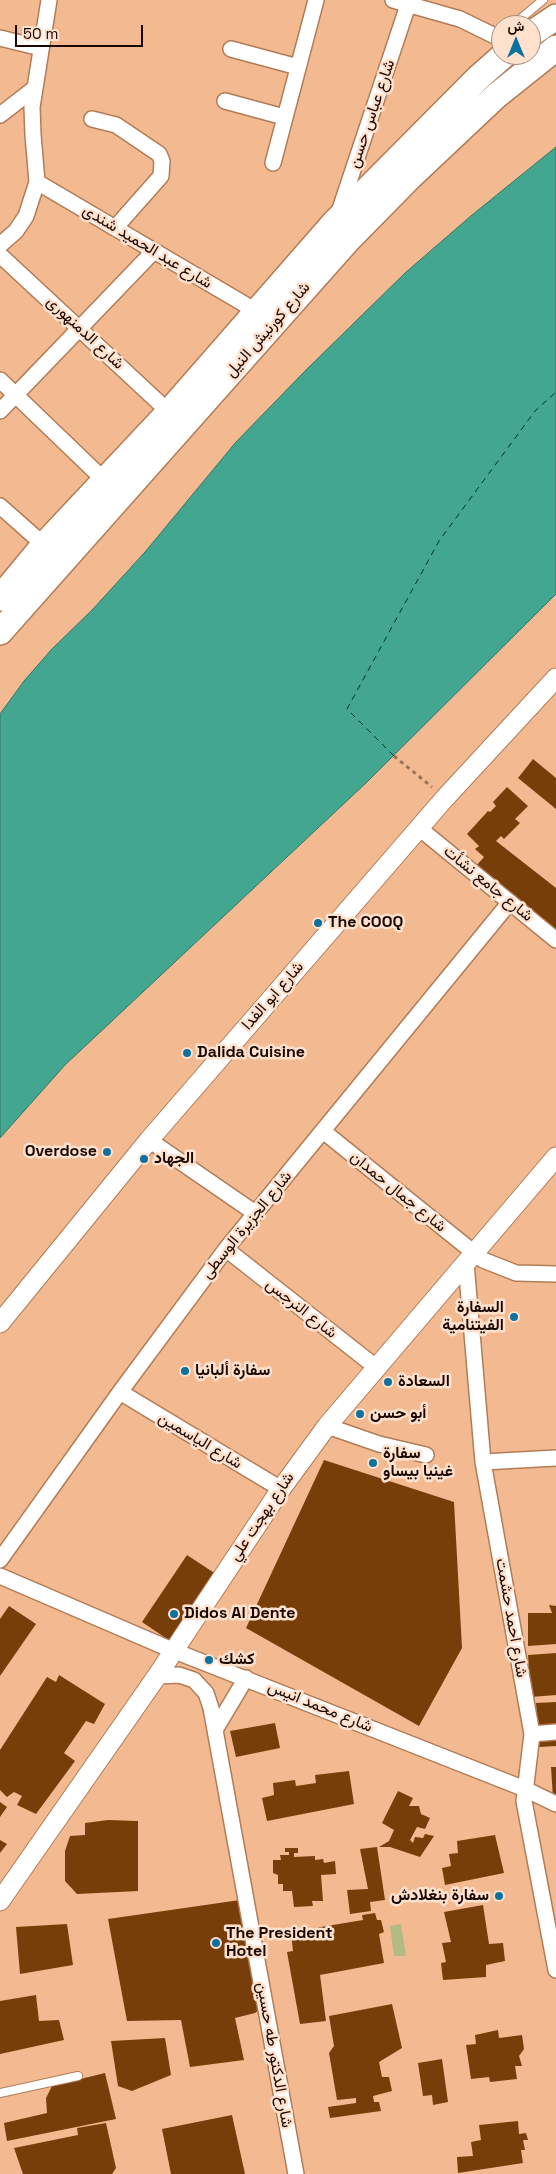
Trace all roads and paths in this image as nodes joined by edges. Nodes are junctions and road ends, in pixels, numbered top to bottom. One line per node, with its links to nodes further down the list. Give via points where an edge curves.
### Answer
1 (49, 0): 11 (street)
2 (316, 0): 17 (street)
3 (393, 0): 5 (street)
4 (543, 0): 6 (lane)
5 (408, 5): 9 (street, via 460,19); 27 (street, شارع عباس حسن)
6 (525, 15)
7 (556, 17): 8 (main road)
8 (541, 27)
9 (491, 36)
10 (0, 38): 11 (street)
11 (41, 48): 19 (street)
12 (556, 48): 14 (main road, شارع كورنيش النيل)
13 (231, 49): 17 (street)
14 (541, 55)
15 (491, 58): 18 (main road, شارع كورنيش النيل)
16 (523, 65): 20 (main road, شارع كورنيش النيل)
17 (298, 67): 23 (street)
18 (478, 78): 20 (main road); 27 (main road, شارع كورنيش النيل)
19 (35, 88): 22 (street); 26 (street, via 32,135)
20 (496, 96): 42 (main road, شارع كورنيش النيل, via 348,240)
21 (225, 101): 23 (street)
22 (0, 115)
23 (284, 117): 25 (street)
24 (92, 119): 28 (street, via 116,125 159,154 162,161 161,176)
25 (272, 163)
26 (37, 182): 28 (street, شارع عبد الحميد شندى); 29 (street, via 26,216 16,231)
27 (335, 222): 32 (main road, شارع كورنيش النيل)
28 (115, 228): 30 (street, شارع عبد الحميد شندى)
29 (0, 245)
30 (153, 252): 32 (street, شارع عبد الحميد شندى); 33 (street)
31 (0, 255): 33 (street, شارع الدمنهورى)
32 (256, 311): 37 (main road, شارع كورنيش النيل)
33 (79, 328): 35 (street); 37 (street, شارع الدمنهورى)
34 (0, 380): 35 (street)
35 (16, 395): 36 (street); 38 (street)
36 (0, 411)
37 (169, 412): 38 (main road, شارع كورنيش النيل)
38 (104, 480): 40 (main road, شارع كورنيش النيل)
39 (0, 506): 40 (street)
40 (44, 545): 41 (main road, شارع كورنيش النيل)
41 (0, 598)
42 (0, 632)
43 (556, 678): 45 (street, شارع ابو الفدا)
44 (394, 756): 45 (path)
45 (445, 798): 46 (street, شارع ابو الفدا)
46 (419, 828): 47 (street, شارع جامع نشأت); 50 (street, شارع ابو الفدا)
47 (510, 902): 48 (street, شارع جامع نشأت); 49 (street, شارع الجزيرة الوسطى)
48 (556, 940)
49 (323, 1131): 52 (street, شارع الجزيرة الوسطى); 54 (street, شارع جمال حمدان)
50 (149, 1140): 52 (street); 56 (street, شارع ابو الفدا)
51 (556, 1157): 54 (street, شارع بهجت علي)
52 (255, 1213): 53 (street, شارع الجزيرة الوسطى)
53 (226, 1249): 57 (street, شارع النرجس); 58 (street, شارع الجزيرة الوسطى)
54 (469, 1258): 55 (street, شارع جمال حمدان, via 516,1273); 57 (street, شارع بهجت علي); 62 (street, شارع احمد حشمت)
55 (556, 1274)
56 (0, 1323)
57 (376, 1368): 59 (street, شارع بهجت علي)
58 (120, 1392): 63 (street, شارع الياسمين); 64 (street, شارع الجزيرة الوسطى)
59 (327, 1426): 60 (street, via 379,1444); 63 (street, شارع بهجت علي)
60 (426, 1455)
61 (556, 1458): 62 (street)
62 (483, 1462): 71 (street, شارع احمد حشمت)
63 (281, 1489): 66 (street, شارع بهجت علي)
64 (0, 1560)
65 (0, 1576): 66 (street, شارع محمد انيس)
66 (172, 1650): 67 (street, شارع بهجت علي); 68 (street, شارع محمد انيس)
67 (157, 1676): 69 (street, شارع الدكتور طه حسين, via 179,1675 194,1680 206,1693); 74 (street, شارع بهجت علي)
68 (246, 1678): 69 (street); 72 (street, شارع محمد انيس)
69 (215, 1730): 78 (street, شارع الدكتور طه حسين)
70 (556, 1732): 71 (street)
71 (532, 1734): 72 (street, شارع احمد حشمت)
72 (525, 1789): 73 (street, شارع محمد انيس); 75 (street, شارع احمد حشمت, via 524,1801)
73 (556, 1804)
74 (1, 1898)
75 (556, 1970)
76 (78, 2076): 77 (lane)
77 (0, 2093)
78 (296, 2174)

